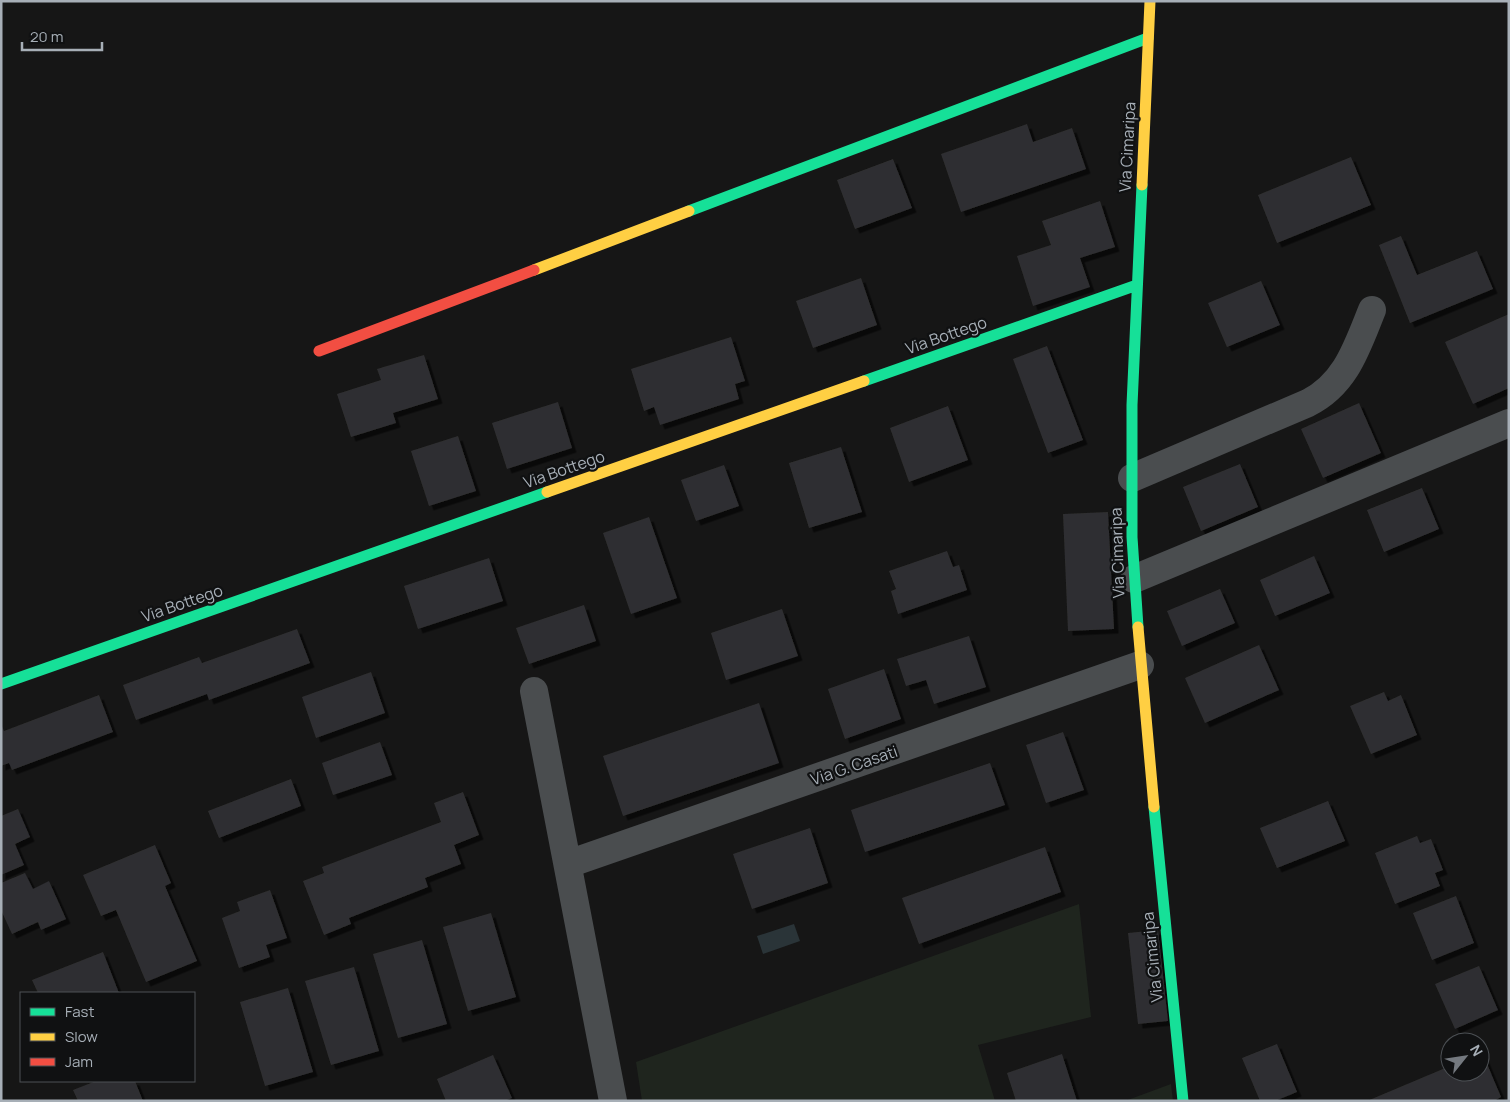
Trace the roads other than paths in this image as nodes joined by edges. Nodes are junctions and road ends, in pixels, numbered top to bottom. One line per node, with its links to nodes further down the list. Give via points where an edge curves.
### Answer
1 (1150, 1): 2 (street, Via Cimaripa)
2 (1148, 38): 3 (street, Via Cimaripa); 5 (street)
3 (1137, 285): 7 (street, Via Cimaripa); 10 (street, Via Bottego)
4 (1372, 310): 7 (street, via 1347,368 1322,394 1308,403)
5 (319, 351)
6 (1509, 423): 8 (street)
7 (1132, 478): 8 (street, Via Cimaripa)
8 (1134, 579): 9 (street, Via Cimaripa)
9 (1140, 665): 12 (street, Via G. Casati); 14 (street, Via Cimaripa)
10 (1, 684)
11 (534, 690): 12 (street)
12 (568, 864): 13 (street)
13 (613, 1101)
14 (1183, 1101)

